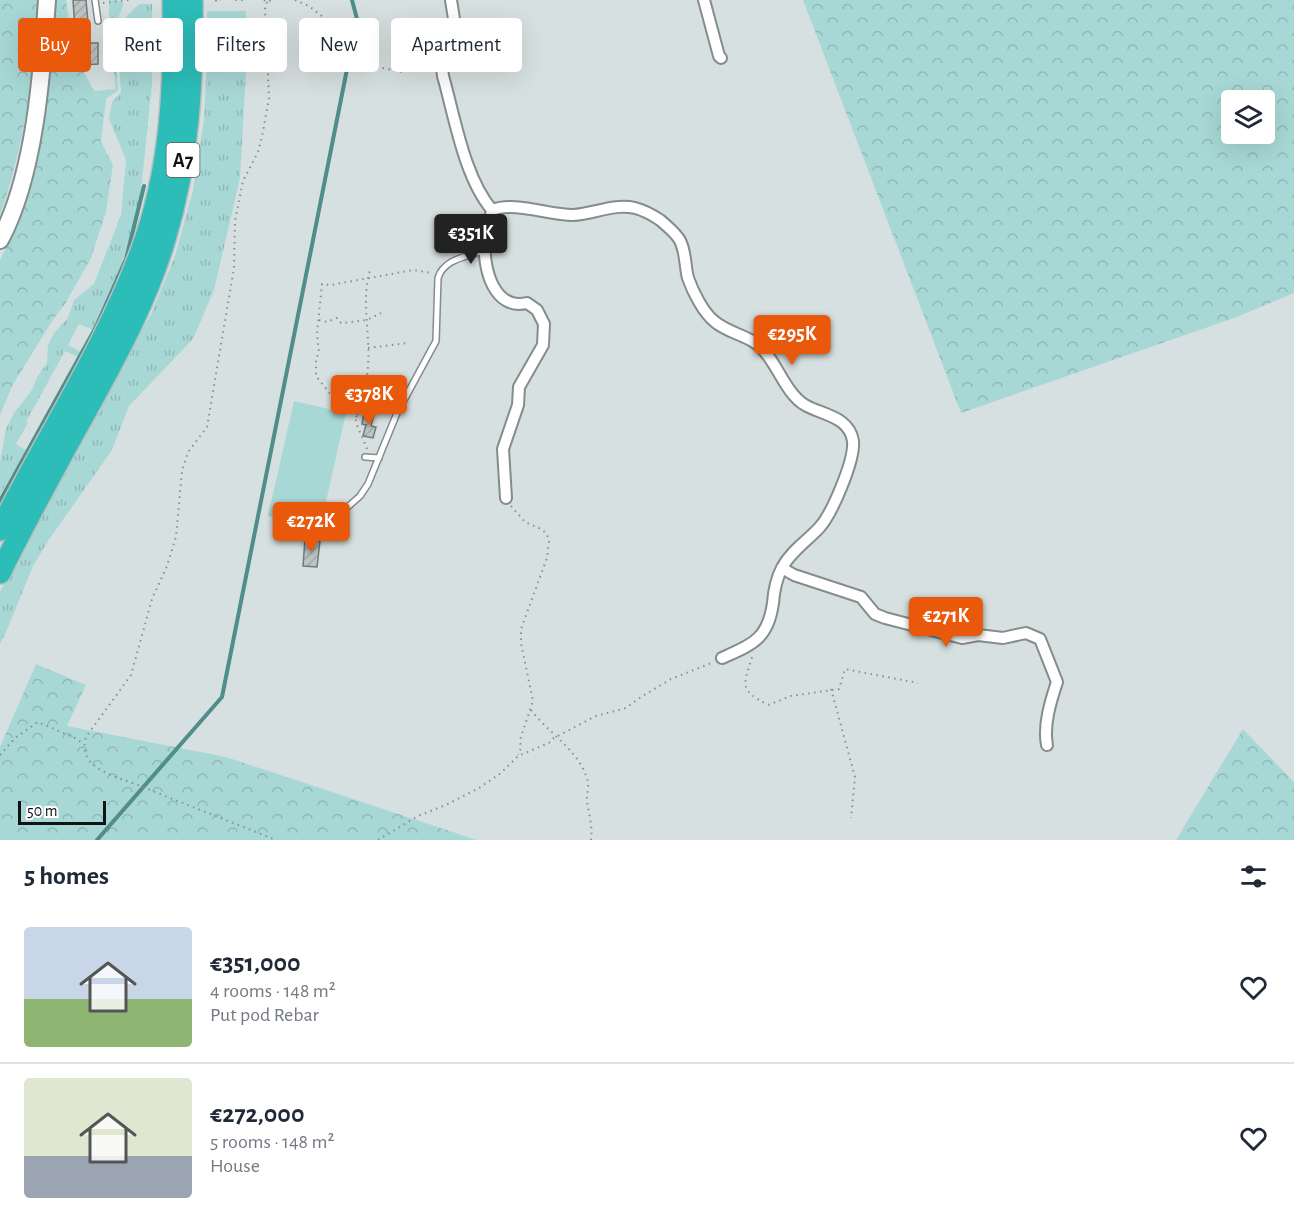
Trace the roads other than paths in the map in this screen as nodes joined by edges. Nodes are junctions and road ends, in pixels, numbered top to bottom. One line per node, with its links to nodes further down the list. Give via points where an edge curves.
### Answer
1 (47, 0): 13 (main road, via 42,72 27,163 9,224)
2 (163, 0): 12 (highway, via 163,84)
3 (172, 0): 12 (highway, A7, via 171,109)
4 (192, 0): 15 (highway, A7, via 190,112 181,172 166,238)
5 (201, 0): 15 (highway, via 200,105 187,199 161,278)
6 (451, 0): 11 (street, via 452,44 441,59 472,176)
7 (704, 0): 10 (street)
8 (95, 2): 9 (lane)
9 (98, 21)
10 (721, 58)
11 (492, 210): 14 (street); 21 (street, via 503,206 576,215 616,207 635,208 660,220 681,241 688,278 713,321 755,342 804,405 838,418 848,427 853,441 834,508)
12 (153, 213): 20 (highway, A7, via 104,338)
13 (0, 240)
14 (485, 250): 17 (lane, via 443,267 439,275 436,341 397,412); 18 (street, via 485,263 496,292 505,302 516,306 527,303 537,310 544,324 543,345 519,387 518,405 503,449)
15 (137, 314): 22 (highway, A7)
16 (367, 457): 17 (lane)
17 (379, 458): 19 (lane, via 360,496)
18 (506, 498)
19 (331, 522)
20 (0, 531)
21 (782, 568): 23 (street, via 763,635 746,648); 24 (street, via 861,597 875,614 885,618 962,638 1003,638 1026,633 1040,639 1057,682 1045,736)
22 (0, 573)
23 (722, 658)
24 (1047, 745)

